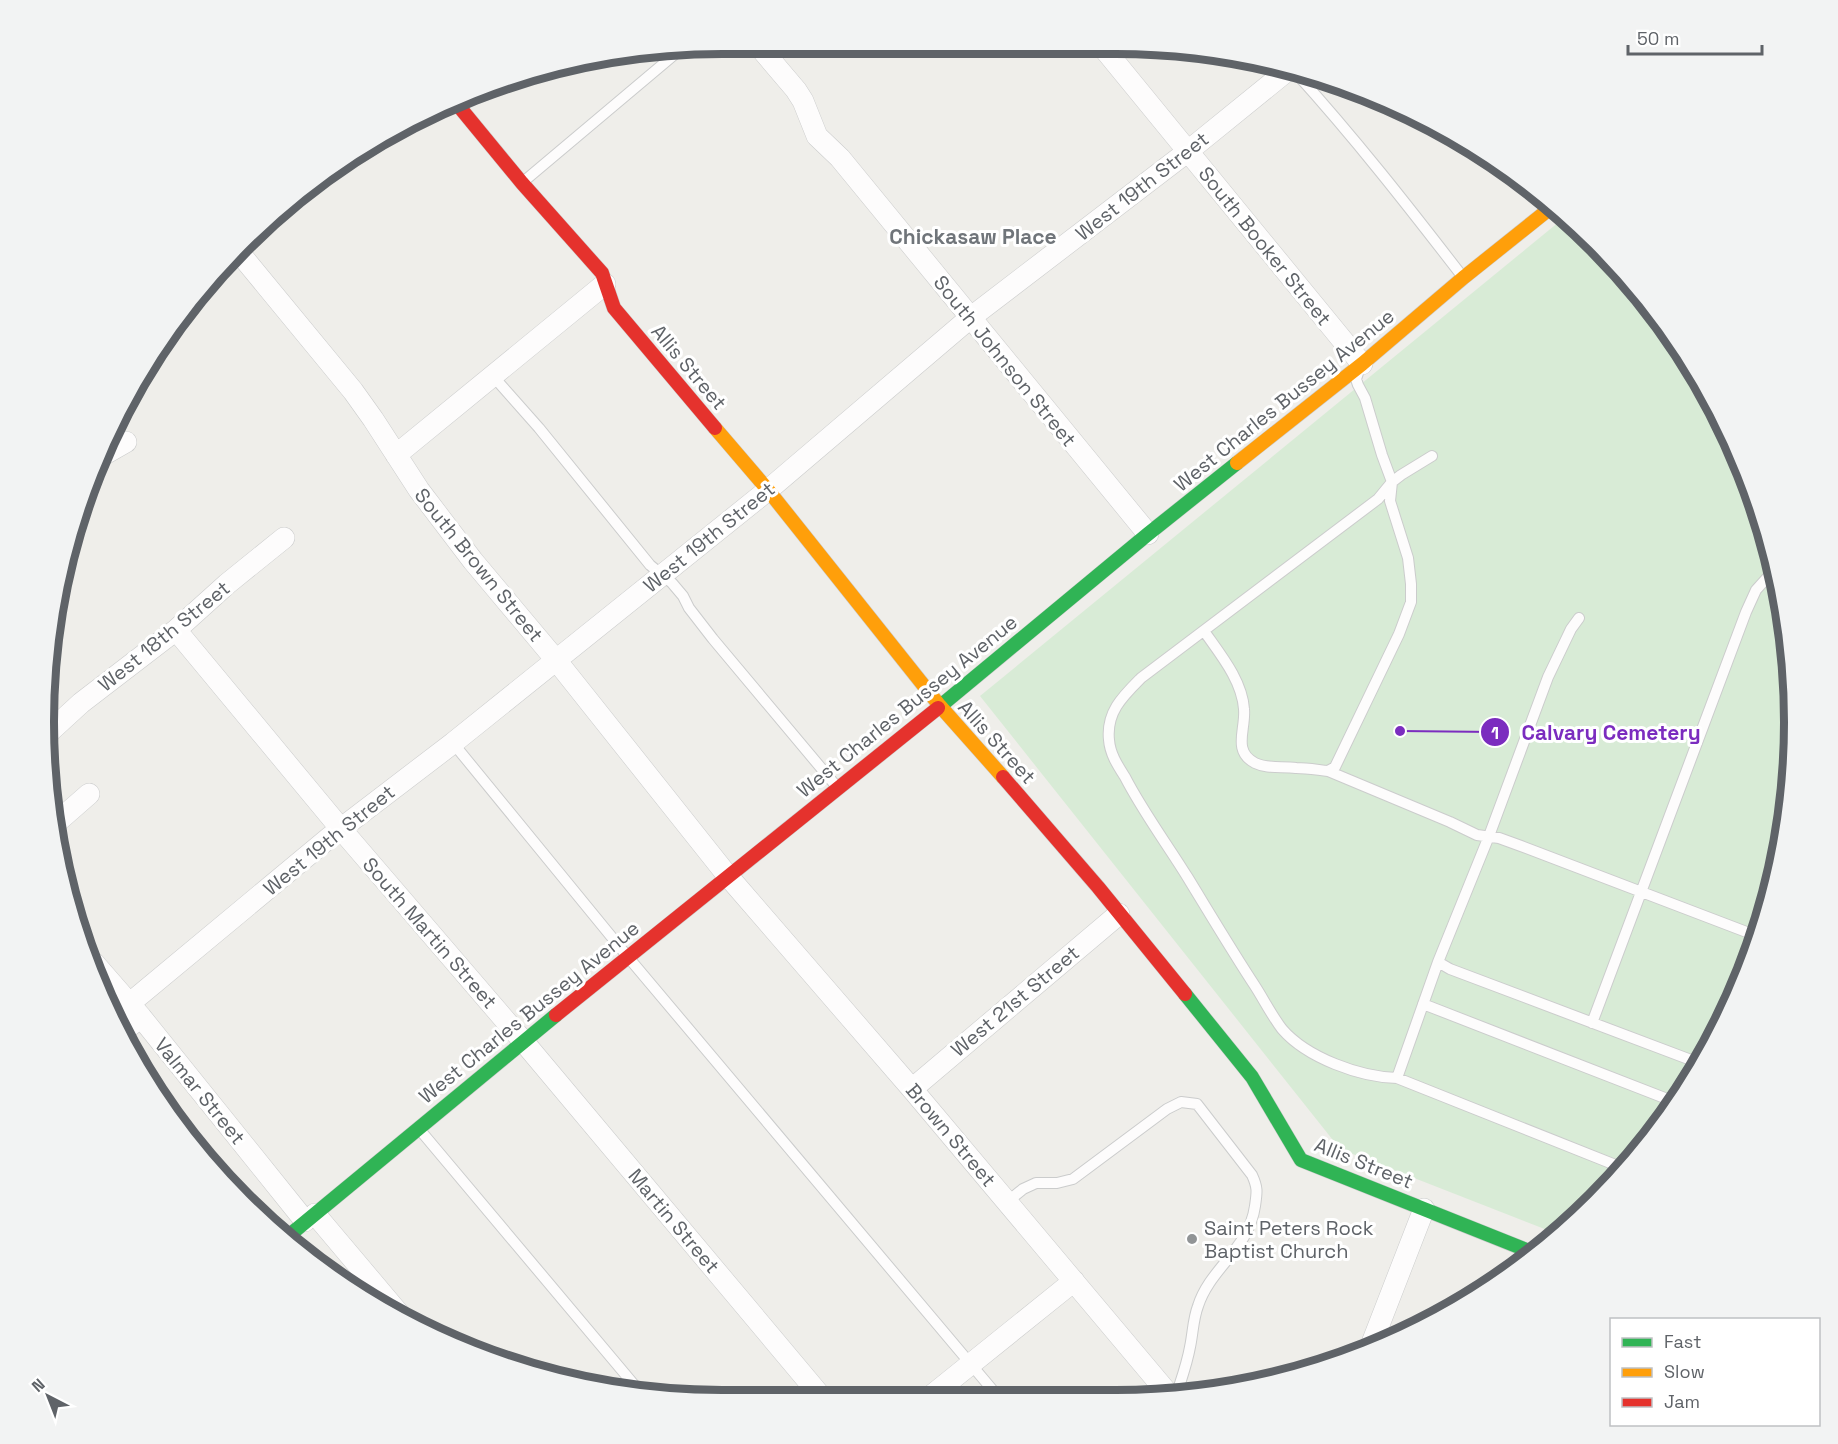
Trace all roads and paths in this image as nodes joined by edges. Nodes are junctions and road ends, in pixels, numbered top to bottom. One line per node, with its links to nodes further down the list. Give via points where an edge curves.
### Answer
1 (765, 54): 13 (street, South Johnson Street, via 803,101 817,136 840,158)
2 (1108, 54): 7 (street, South Booker Street)
3 (673, 56): 8 (lane)
4 (1282, 75): 7 (street, West 19th Street)
5 (1303, 81): 11 (lane, via 1342,123)
6 (460, 108): 8 (street, Allis Street)
7 (1187, 152): 13 (street, West 19th Street); 14 (street, South Booker Street)
8 (522, 183): 12 (street, Allis Street, via 602,273)
9 (1546, 212): 11 (street, West Charles Bussey Avenue)
10 (243, 257): 18 (street, South Brown Street, via 353,391)
11 (1463, 278): 14 (street, West Charles Bussey Avenue)
12 (605, 284): 15 (street); 21 (street, Allis Street, via 614,308)
13 (970, 318): 21 (street, West 19th Street); 22 (street, South Johnson Street)
14 (1362, 364): 20 (lane, via 1356,379); 22 (street, West Charles Bussey Avenue)
15 (493, 376): 18 (street); 24 (lane)
16 (126, 442): 17 (street)
17 (113, 450)
18 (396, 455): 29 (street, South Brown Street, via 472,561)
19 (1432, 456): 20 (lane)
20 (1392, 482): 28 (lane, via 1378,499); 33 (lane, via 1390,501 1408,558 1411,602 1335,767)
21 (768, 490): 24 (street, West 19th Street); 30 (street, Allis Street)
22 (1148, 534): 30 (street, West Charles Bussey Avenue)
23 (284, 538): 27 (street, West 18th Street)
24 (662, 575): 29 (street, West 19th Street); 34 (lane)
25 (1767, 577): 40 (lane, via 1755,590 1746,612)
26 (1579, 618): 38 (lane, via 1548,677)
27 (176, 630): 31 (street, West 18th Street); 37 (street, South Martin Street)
28 (1204, 631): 33 (lane, via 1241,694 1244,710 1240,742 1246,756 1266,766); 52 (lane, via 1121,697 1109,729 1113,754 1135,797 1283,1029 1305,1048 1328,1060 1381,1078)
29 (556, 660): 32 (street, West 19th Street); 39 (street, South Brown Street)
30 (940, 706): 34 (street, West Charles Bussey Avenue); 41 (street, Allis Street)
31 (54, 727)
32 (453, 743): 37 (street, West 19th Street); 43 (lane)
33 (1328, 771): 38 (lane, via 1477,836)
34 (838, 788): 39 (street, West Charles Bussey Avenue)
35 (89, 794): 36 (street)
36 (61, 818)
37 (341, 828): 47 (street, West 19th Street); 50 (street, South Martin Street)
38 (1489, 836): 40 (lane); 44 (lane)
39 (727, 876): 43 (street, West Charles Bussey Avenue); 53 (street, Brown Street)
40 (1642, 892): 42 (lane); 48 (lane)
41 (1119, 914): 53 (street, West 21st Street); 58 (street, Allis Street, via 1252,1077 1301,1160)
42 (1750, 933)
43 (628, 957): 50 (street, West Charles Bussey Avenue); 65 (lane)
44 (1438, 962): 46 (lane); 48 (lane)
45 (103, 974): 47 (street, Valmar Street)
46 (1423, 1004): 52 (lane); 54 (lane)
47 (135, 1011): 49 (street, West 19th Street); 59 (street, Valmar Street)
48 (1593, 1023): 51 (lane)
49 (127, 1024)
50 (523, 1041): 55 (street, West Charles Bussey Avenue); 69 (street, Martin Street)
51 (1692, 1060)
52 (1397, 1078): 56 (lane)
53 (912, 1089): 57 (street, Brown Street)
54 (1667, 1099)
55 (418, 1127): 59 (street, West Charles Bussey Avenue); 66 (lane)
56 (1615, 1165)
57 (1007, 1202): 62 (street, Brown Street); 67 (lane, via 1036,1183 1073,1179 1167,1109 1181,1102 1197,1104 1257,1187 1254,1215 1245,1237 1198,1304)
58 (1424, 1209): 61 (street, Allis Street); 64 (street)
59 (310, 1218): 60 (street, West Charles Bussey Avenue); 63 (street, Valmar Street)
60 (292, 1233)
61 (1526, 1250)
62 (1074, 1281): 65 (street); 68 (street, Brown Street)
63 (386, 1299)
64 (1374, 1338)
65 (971, 1364): 70 (street); 71 (lane)
66 (633, 1384)
67 (1179, 1387)
68 (1164, 1389)
69 (816, 1390)
70 (938, 1390)
71 (993, 1390)

